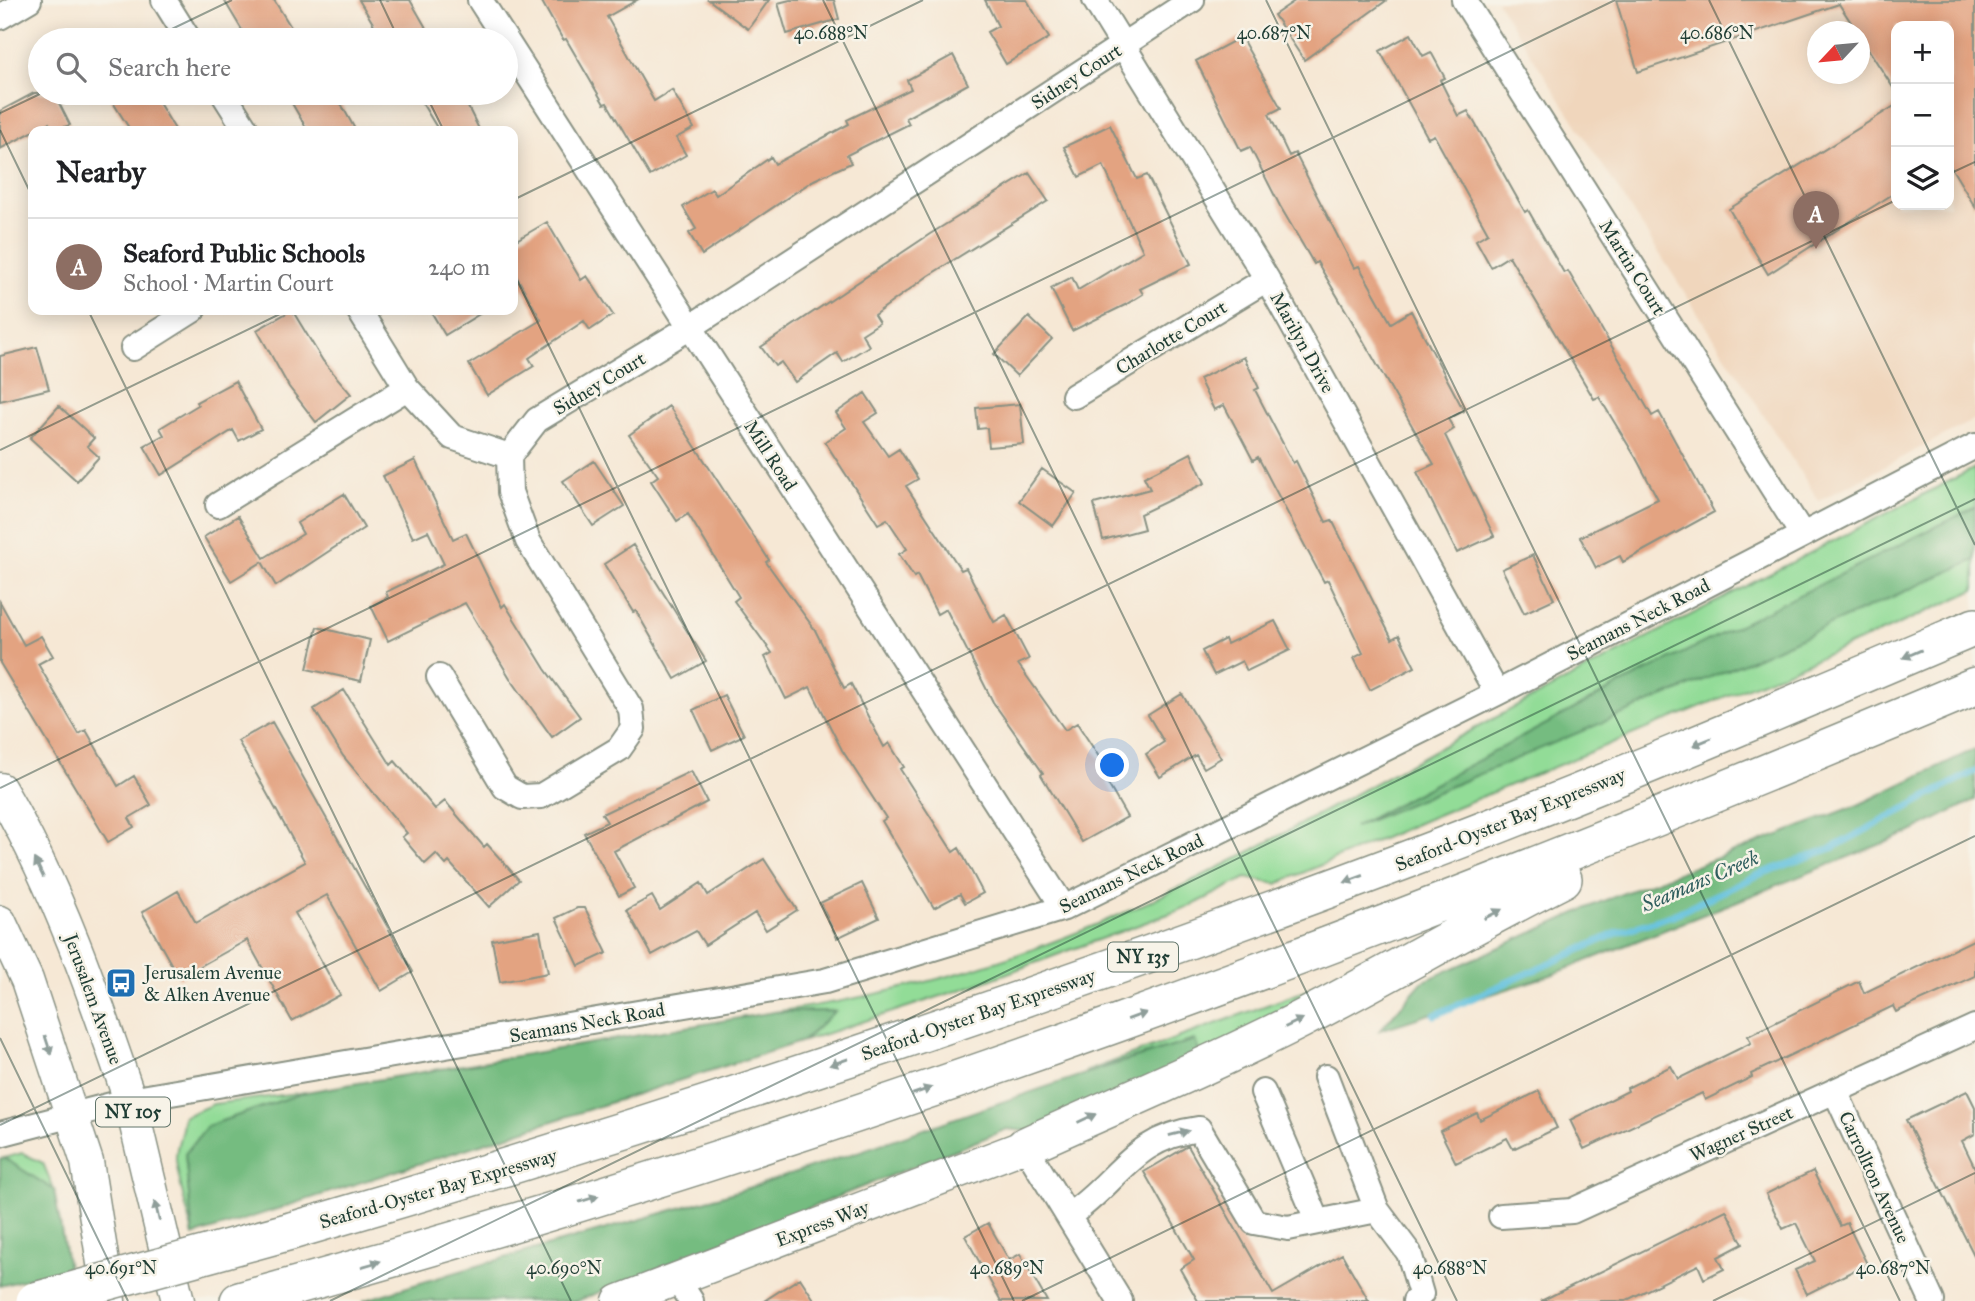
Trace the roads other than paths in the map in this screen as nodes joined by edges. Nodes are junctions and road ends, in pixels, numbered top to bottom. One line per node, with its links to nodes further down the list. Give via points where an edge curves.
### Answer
1 (29, 0): 7 (street)
2 (164, 0): 8 (street)
3 (480, 0): 9 (street, Mill Road)
4 (1095, 0): 10 (street, Marilyn Drive)
5 (1192, 0): 10 (street, Sidney Court)
6 (1464, 0): 24 (street, Martin Court)
7 (0, 17)
8 (182, 28)
9 (498, 28)
10 (1124, 44): 14 (street, Marilyn Drive); 17 (street, Sidney Court)
11 (518, 60): 17 (street, Mill Road)
12 (231, 105): 13 (street)
13 (244, 126)
14 (1267, 279): 20 (street, Charlotte Court); 28 (street, Marilyn Drive)
15 (185, 315): 18 (street)
16 (362, 315): 19 (street)
17 (689, 328): 22 (street, Sidney Court, via 537,420); 31 (street, Mill Road)
18 (133, 348)
19 (407, 388): 22 (street, via 452,437); 23 (street)
20 (1074, 396)
21 (1975, 446): 24 (street, Seamans Neck Road)
22 (509, 456): 26 (street, via 510,492 528,541 631,709 633,729 619,749 541,796 522,797 505,787)
23 (218, 505)
24 (1802, 534): 28 (street, Seamans Neck Road)
25 (1975, 627): 46 (highway, Seaford-Oyster Bay Expressway / NY 135, one-way to 46, bridge, via 1412,858 1004,1006 632,1130)
26 (439, 677)
27 (1975, 686): 29 (highway, NY 135)
28 (1497, 692): 31 (street, Seamans Neck Road)
29 (1819, 752): 40 (highway, one-way to 29, via 1188,1075 1301,1019 1484,919); 49 (highway, NY 135, one-way to 29, via 649,1181 1022,1057 1431,909)
30 (0, 789): 37 (main road, Jerusalem Avenue / NY 105, one-way to 30, via 68,930)
31 (1064, 908): 37 (street, Seamans Neck Road, via 825,981)
32 (0, 922): 38 (main road, NY 105, one-way to 38, via 27,980)
33 (1975, 1027): 35 (street, Wagner Street)
34 (1326, 1077): 41 (street)
35 (1835, 1091): 43 (street, Wagner Street, via 1572,1211); 53 (street, Carrollton Avenue)
36 (1263, 1092): 44 (street)
37 (130, 1100): 38 (street, Seamans Neck Road); 48 (main road, Jerusalem Avenue / NY 105, one-way to 37)
38 (71, 1114): 39 (street, Seamans Neck Road); 47 (main road, NY 105, via 87,1162)
39 (0, 1134)
40 (1025, 1146): 42 (street); 45 (main road, Express Way)
41 (1377, 1210): 44 (street); 52 (street, via 1409,1253 1421,1294)
42 (1068, 1216): 44 (street, one-way to 44, via 1092,1200 1131,1156 1174,1132 1199,1129 1254,1222 1288,1228); 51 (street)
43 (1501, 1216)
44 (1318, 1222)
45 (683, 1289): 50 (main road, Express Way)
46 (35, 1301)
47 (109, 1301)
48 (178, 1301)
49 (239, 1301)
50 (619, 1301)
51 (1120, 1301)
52 (1415, 1301)
53 (1932, 1301)

